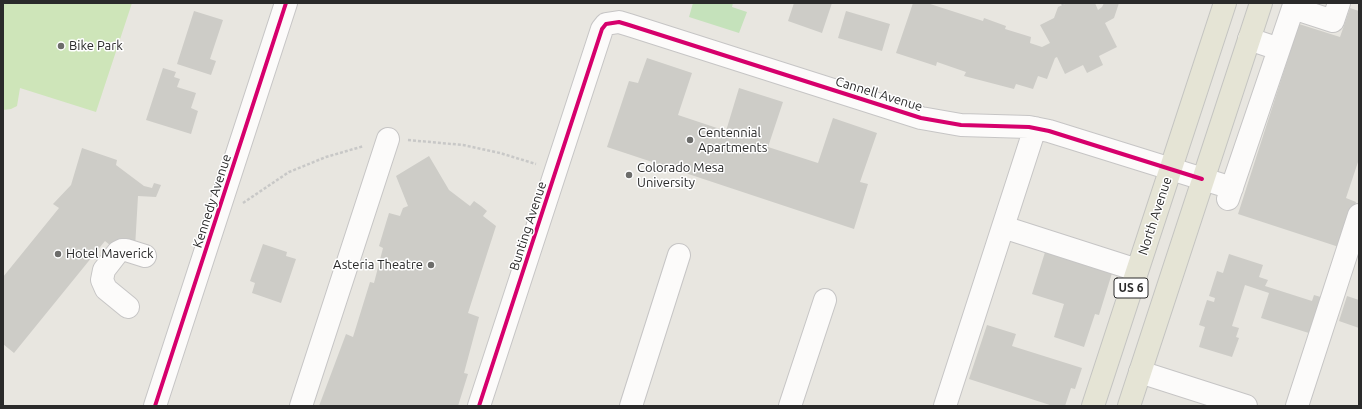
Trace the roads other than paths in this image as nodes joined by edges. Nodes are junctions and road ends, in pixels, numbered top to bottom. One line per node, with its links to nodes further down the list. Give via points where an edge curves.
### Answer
1 (286, 3): 20 (street, Kennedy Avenue)
2 (1224, 3): 10 (main road, North Avenue / US 6)
3 (1261, 3): 6 (main road, US 6)
4 (1339, 3): 7 (street, via 1333,21 1293,8)
5 (602, 29): 8 (street, Cannell Avenue, via 612,22 629,25 927,120 962,125); 22 (street, Bunting Avenue)
6 (1249, 39): 7 (street); 11 (main road, US 6)
7 (1279, 49): 11 (street, Cannell Avenue, via 1230,193)
8 (1035, 128): 10 (street, Cannell Avenue); 13 (street)
9 (388, 139): 21 (street)
10 (1170, 169): 11 (street, Cannell Avenue); 16 (main road, North Avenue / US 6)
11 (1202, 179): 19 (main road, US 6)
12 (1359, 215): 29 (street)
13 (1003, 227): 16 (street); 25 (street)
14 (679, 255): 23 (street)
15 (145, 256): 18 (street, via 122,250 104,270 102,280 106,289)
16 (1137, 270): 26 (main road, North Avenue / US 6)
17 (825, 300): 24 (street)
18 (128, 307)
19 (1140, 372): 27 (main road, US 6); 28 (street)
20 (155, 406)
21 (301, 406)
22 (479, 406)
23 (631, 406)
24 (790, 406)
25 (945, 406)
26 (1093, 406)
27 (1129, 406)
28 (1246, 406)
29 (1297, 406)

